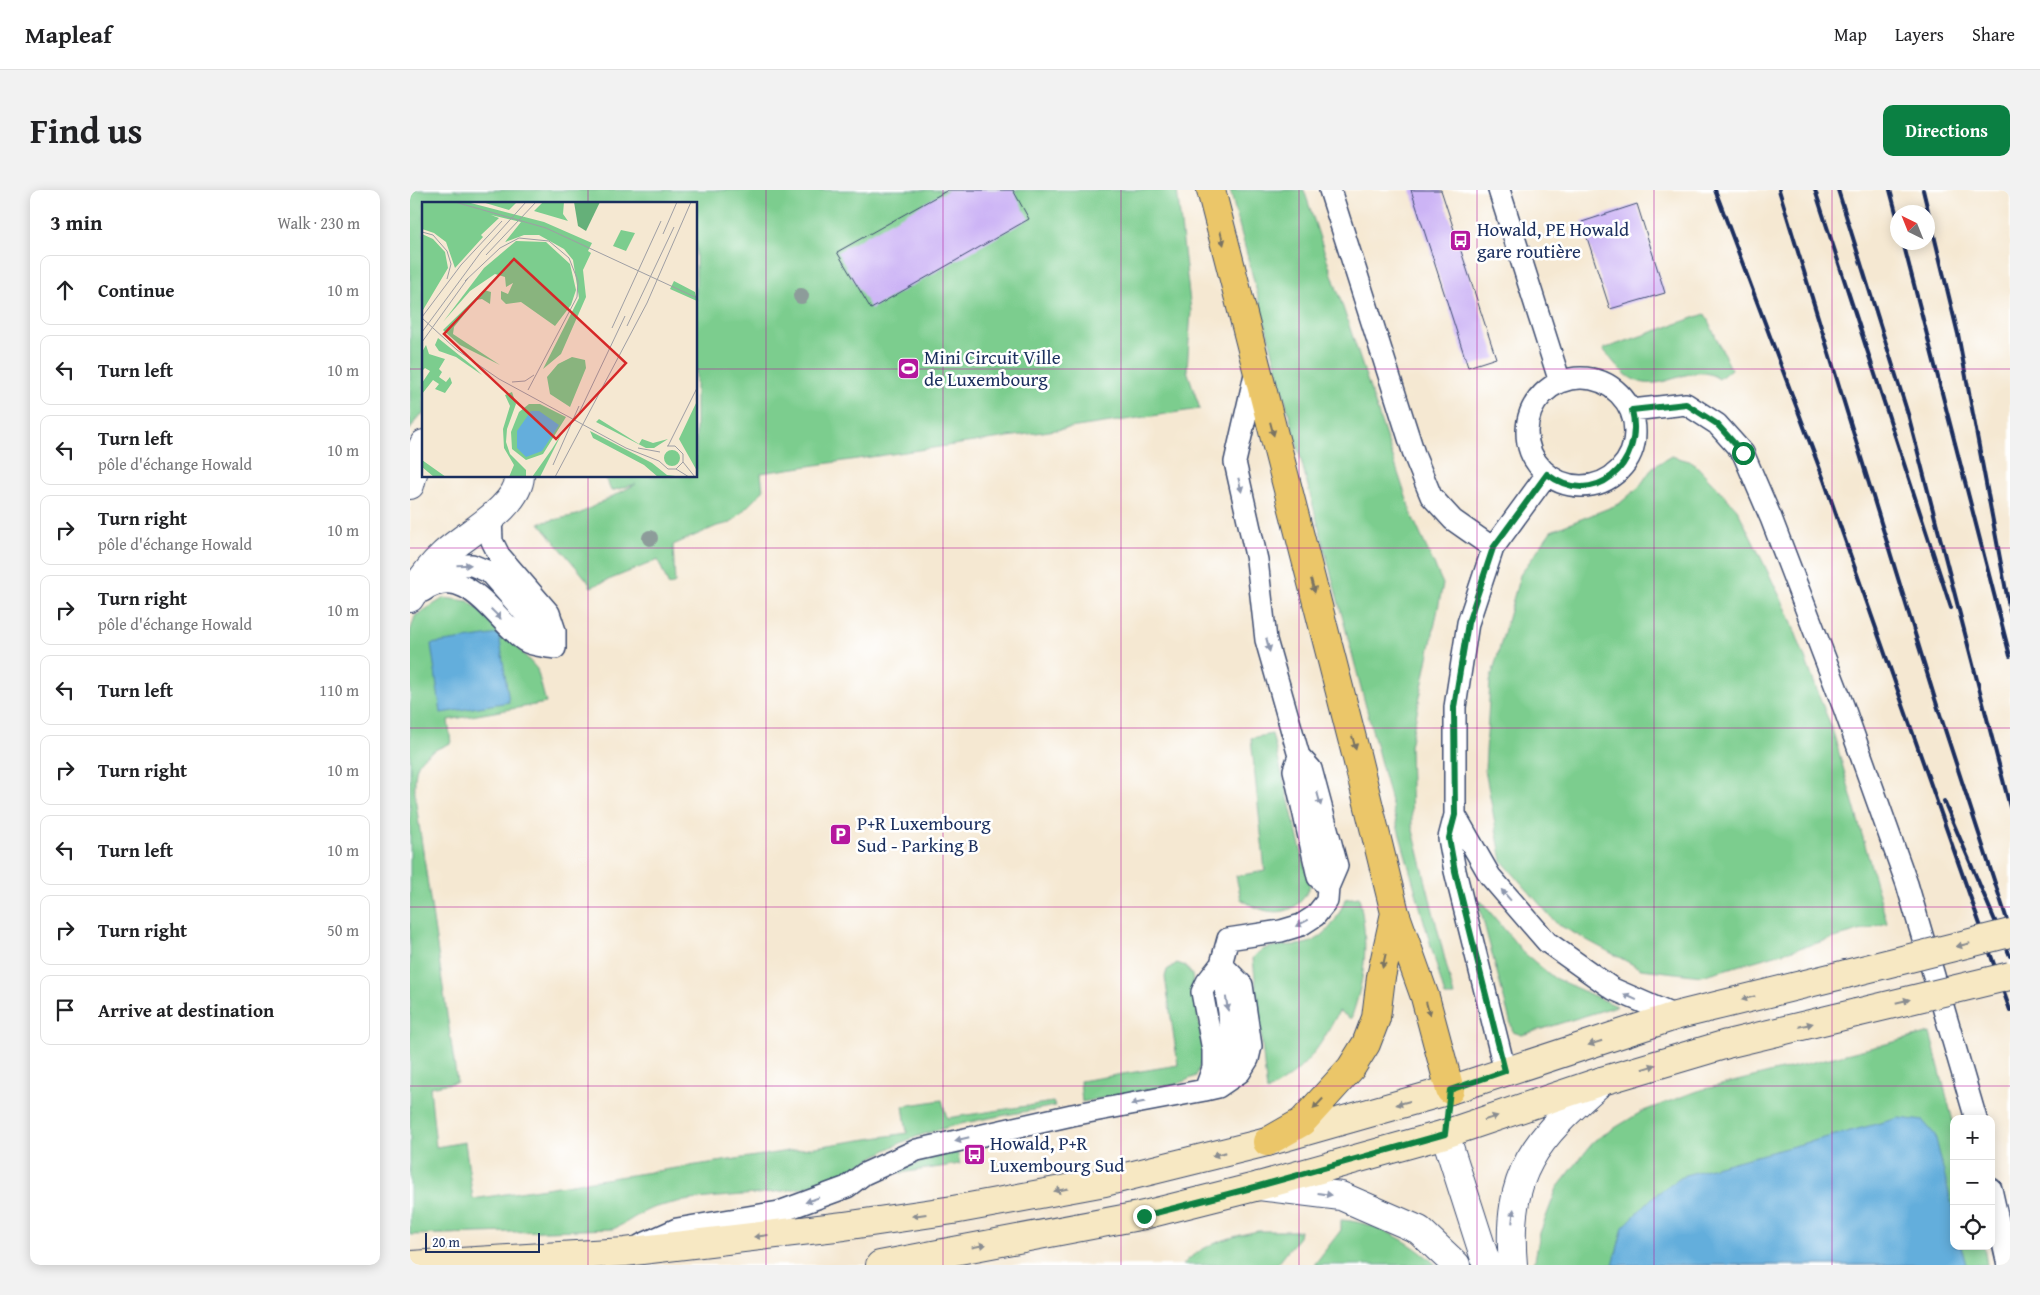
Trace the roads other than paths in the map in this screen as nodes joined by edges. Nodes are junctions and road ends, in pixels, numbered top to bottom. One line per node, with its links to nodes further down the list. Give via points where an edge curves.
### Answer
1 (1211, 190): 4 (highway, one-way to 4)
2 (1330, 190): 12 (lane, via 1430,496 1453,520)
3 (1499, 190): 5 (lane)
4 (1256, 370): 15 (highway, one-way to 15); 27 (lane, one-way to 27, via 1234,462 1257,560 1266,640 1298,756 1294,770 1318,877 1328,887 1327,901 1315,916 1301,925 1228,939 1221,964 1229,1012 1231,1049 1227,1064 1205,1090 916,1150 864,1174 847,1186 779,1212 677,1229)
5 (1560, 382): 6 (lane, via 1576,378 1602,381 1624,397); 8 (lane, via 1538,399 1528,430 1530,447 1537,463)
6 (1632, 410): 8 (lane, via 1635,434 1632,449 1614,474 1587,486 1572,486 1557,482); 22 (lane, via 1686,404 1717,424 1743,453 1844,708 1907,884)
7 (422, 448): 10 (street, via 416,458)
8 (1547, 474): 12 (lane)
9 (519, 478): 11 (street, via 516,490)
10 (410, 485)
11 (491, 517): 13 (street, via 443,554 422,576); 13 (lane, one-way to 11, via 440,584 457,583 472,590 526,642 555,648 555,631 549,612 499,555 492,541)
12 (1493, 548): 14 (lane, via 1468,623 1454,707)
13 (410, 599)
14 (1455, 815): 18 (lane, one-way to 14, via 1613,989 1547,942 1490,876); 19 (lane, via 1449,838 1455,871)
15 (1395, 913): 21 (highway, one-way to 21, via 1425,997); 24 (highway, one-way to 24, via 1376,1018 1366,1044 1351,1068 1302,1122)
16 (2010, 933): 18 (main road, one-way to 18, bridge)
17 (2010, 976): 20 (main road, one-way to 17, bridge, via 1727,1044)
18 (1675, 1016): 19 (main road, one-way to 19)
19 (1505, 1071): 21 (main road)
20 (1602, 1081): 23 (main road, one-way to 20); 32 (street, one-way to 20, via 1512,1221 1522,1173 1557,1122)
21 (1450, 1090): 23 (main road); 24 (main road, one-way to 24)
22 (1975, 1115)
23 (1445, 1134): 25 (main road); 31 (street)
24 (1267, 1142): 27 (main road, one-way to 27, via 1105,1182 953,1210)
25 (1259, 1186): 29 (main road, one-way to 25, via 1144,1216); 30 (street, one-way to 30, via 1350,1199 1419,1230)
26 (1995, 1205): 33 (lane)
27 (625, 1252): 28 (main road)
28 (411, 1265)
29 (880, 1265)
30 (1456, 1265)
31 (1487, 1265)
32 (1514, 1265)
33 (2008, 1265)

